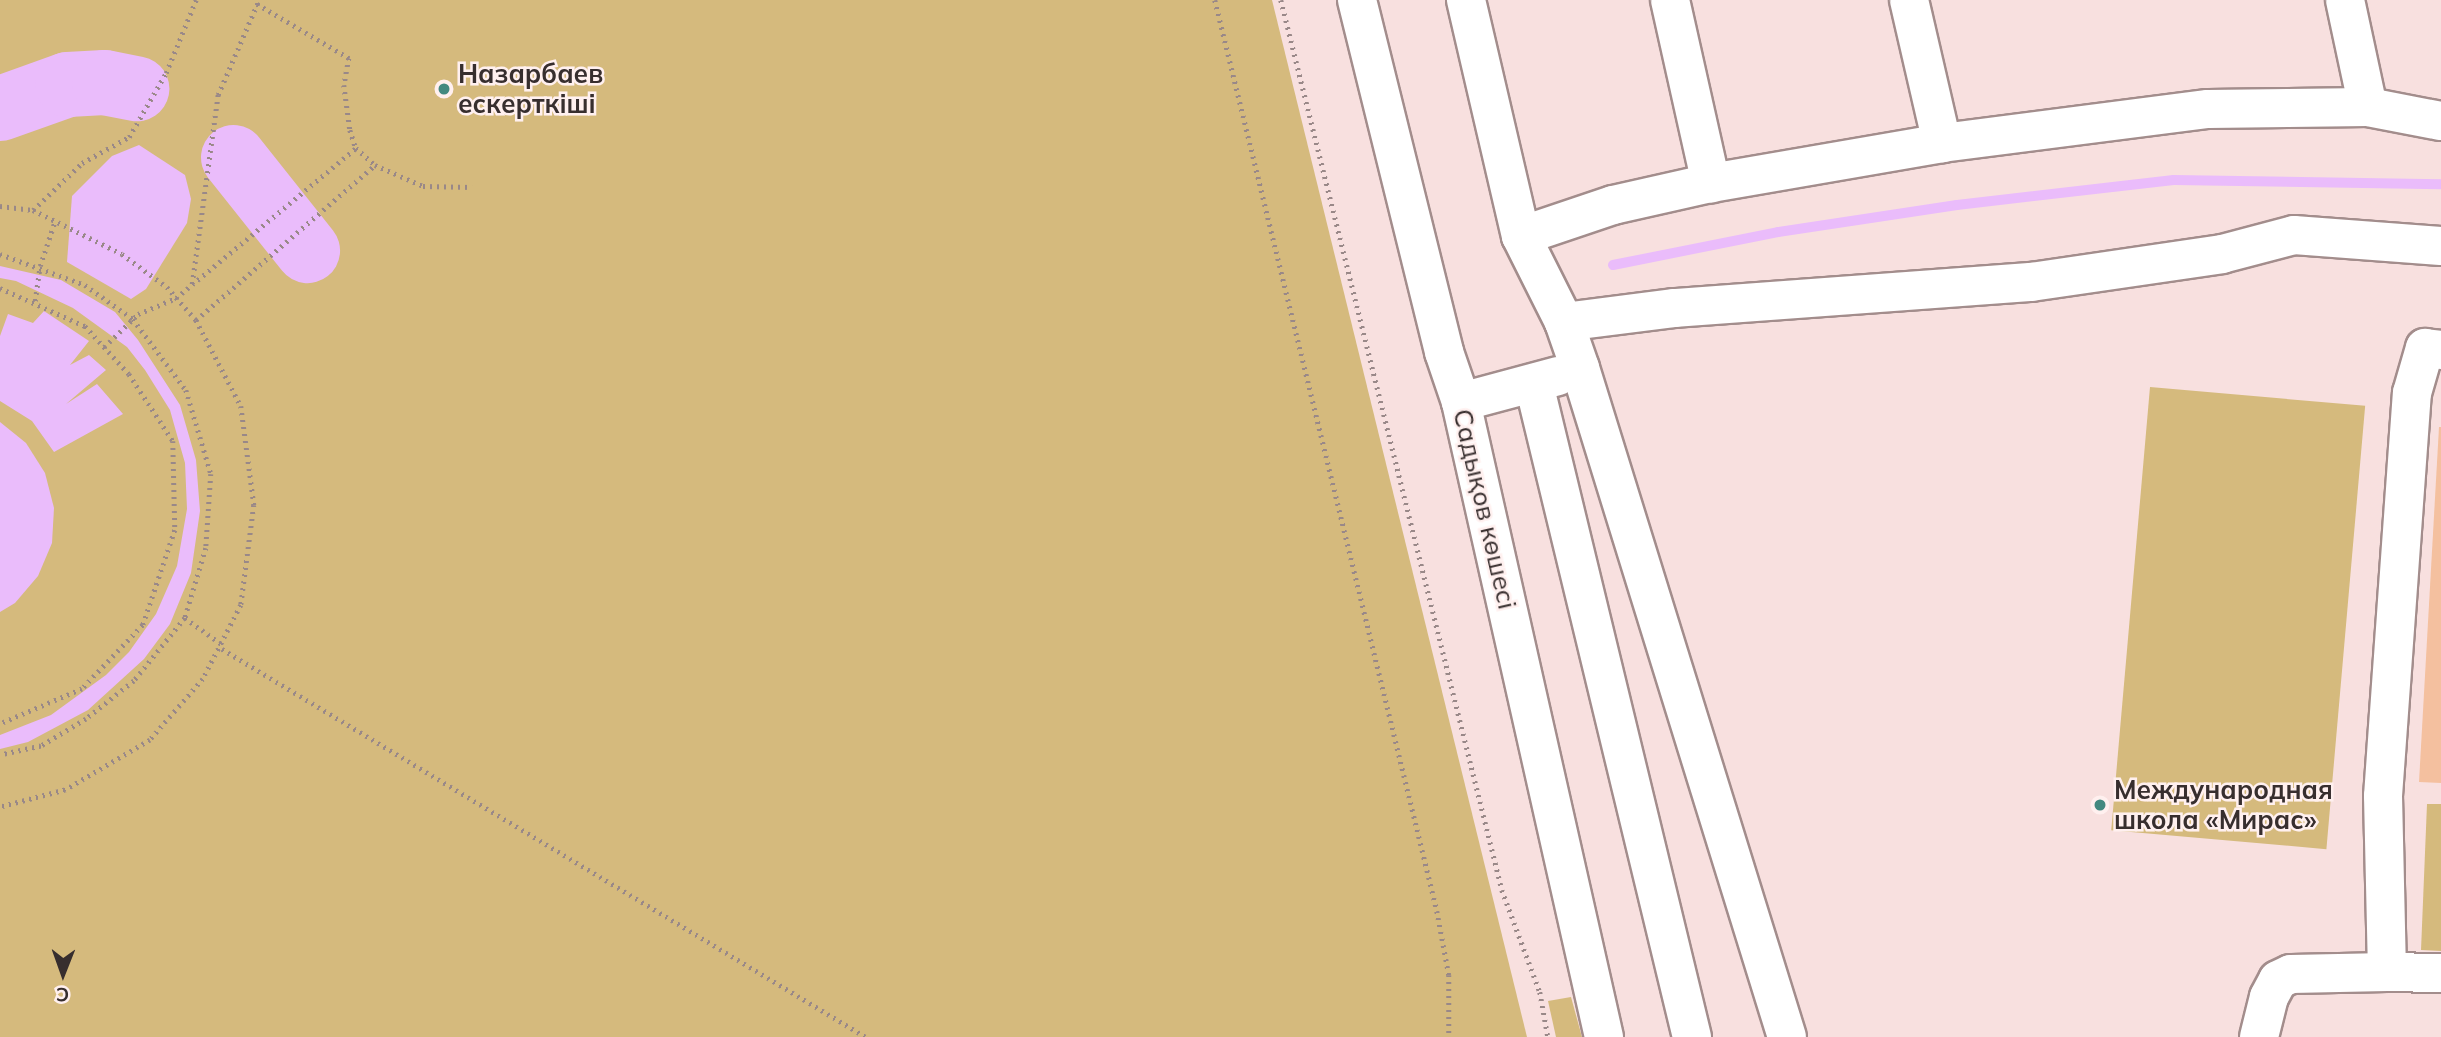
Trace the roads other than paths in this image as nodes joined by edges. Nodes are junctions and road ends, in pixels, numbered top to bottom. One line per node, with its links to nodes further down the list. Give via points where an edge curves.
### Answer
1 (1357, 0): 16 (street, Садықов көшесі, via 1444,352)
2 (1466, 0): 10 (street)
3 (1670, 0): 9 (street)
4 (1909, 0): 8 (street)
5 (2345, 0): 6 (street)
6 (2368, 107): 7 (street); 8 (street, via 2208,109)
7 (2441, 121)
8 (1942, 143): 9 (street)
9 (1711, 183): 10 (street, via 1612,205)
10 (1521, 236): 12 (street)
11 (2441, 246): 12 (street, via 2294,235 2222,254 2031,282 1675,308)
12 (1564, 322): 14 (street)
13 (2441, 350): 17 (street, via 2425,348 2412,393 2383,796)
14 (1580, 368): 15 (street); 21 (street)
15 (1534, 384): 16 (street); 20 (street)
16 (1461, 402): 19 (street, Садықов көшесі)
17 (2387, 972): 18 (street); 22 (street, via 2291,974 2278,980)
18 (2441, 973)
19 (1605, 1032)
20 (1692, 1037)
21 (1787, 1037)
22 (2259, 1037)

